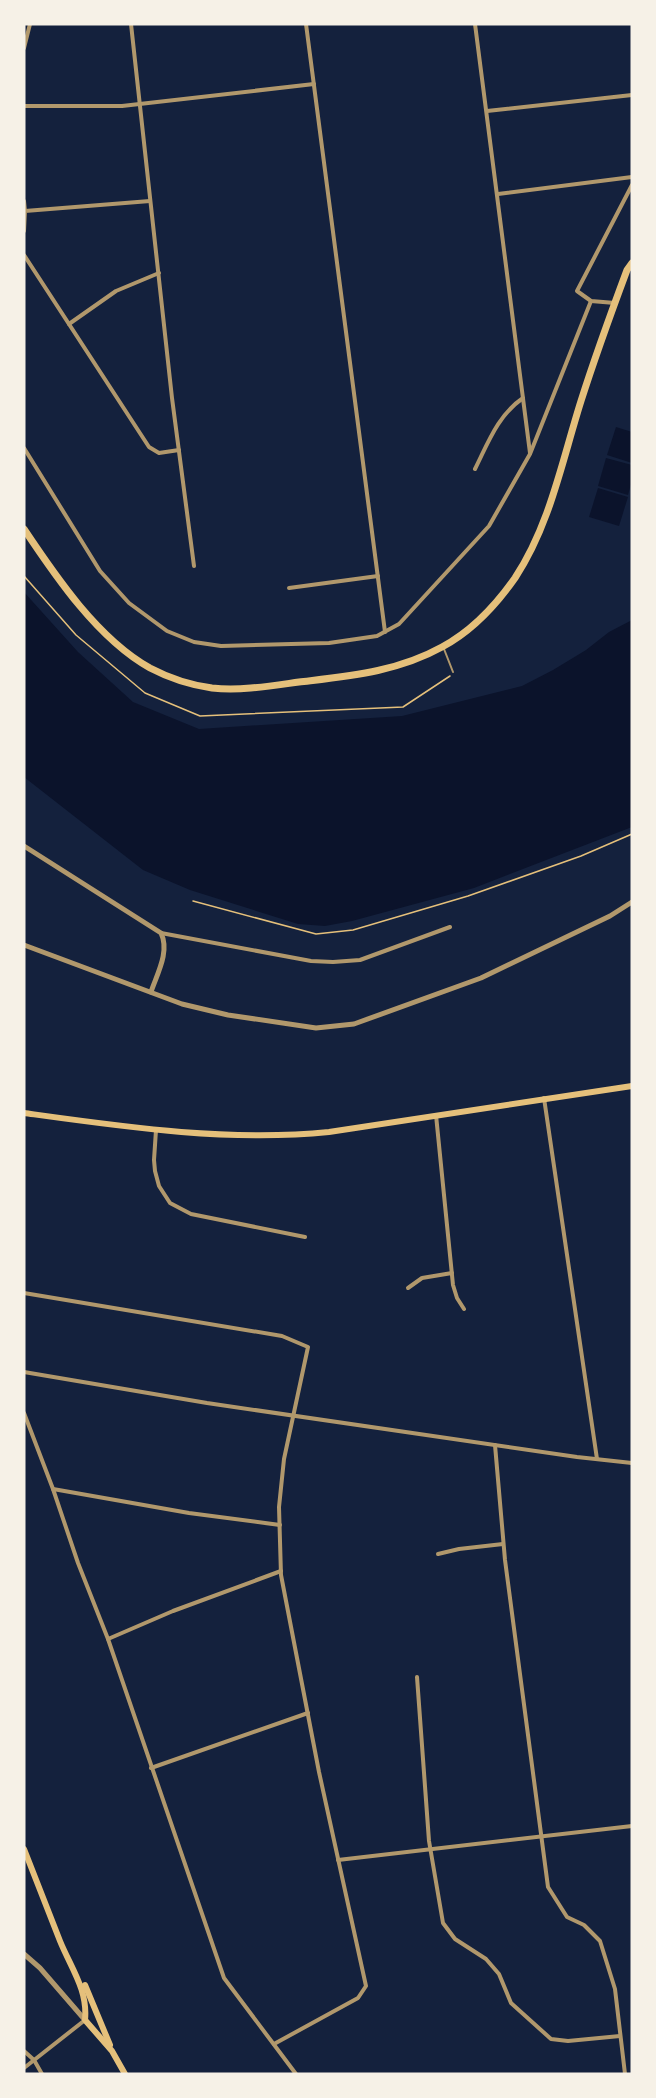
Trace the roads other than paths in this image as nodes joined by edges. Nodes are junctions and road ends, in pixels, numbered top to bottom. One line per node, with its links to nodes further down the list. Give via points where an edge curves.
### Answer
1 (30, 24): 5 (street)
2 (130, 24): 8 (street)
3 (306, 24): 6 (street)
4 (475, 24): 10 (street)
5 (24, 48)
6 (314, 84): 8 (street); 31 (street)
7 (632, 95): 10 (street)
8 (139, 104): 9 (street); 15 (street)
9 (24, 106)
10 (488, 111): 13 (street)
11 (632, 177): 13 (street)
12 (632, 185): 21 (street, via 577,291)
13 (498, 194): 24 (street)
14 (24, 201): 16 (street)
15 (150, 201): 16 (street); 20 (street)
16 (24, 211): 17 (street)
17 (24, 231)
18 (24, 255): 23 (street)
19 (632, 263): 22 (main road)
20 (159, 273): 23 (street, via 116,291); 26 (street)
21 (591, 301): 22 (street); 27 (street)
22 (615, 303): 34 (main road, via 534,544 493,606)
23 (69, 324): 26 (street, via 148,447 159,453)
24 (523, 398): 27 (street); 28 (street, via 501,417)
25 (24, 448): 33 (street, via 111,585 155,623 180,638 221,646 251,646 329,643)
26 (179, 450): 30 (street)
27 (530, 454): 33 (street, via 489,526 399,624)
28 (475, 469)
29 (24, 529): 34 (main road, via 79,604 111,639 148,667 178,680 210,687 257,687 388,669)
30 (194, 566)
31 (378, 576): 32 (street); 33 (street)
32 (289, 588)
33 (385, 632)
34 (443, 647): 35 (lane)
35 (453, 672)
36 (24, 846): 39 (street)
37 (632, 902): 41 (street, via 481,978 354,1024 316,1028 268,1022 182,1004)
38 (450, 927): 39 (street, via 360,960 333,962)
39 (161, 933): 41 (street, via 164,954)
40 (24, 945): 41 (street)
41 (151, 992)
42 (632, 1086): 43 (main road)
43 (544, 1098): 45 (main road); 56 (street)
44 (24, 1113): 46 (main road)
45 (436, 1115): 46 (main road, via 292,1135); 48 (street)
46 (156, 1130): 47 (street, via 155,1172 170,1203 191,1214)
47 (305, 1237)
48 (452, 1273): 49 (street, via 422,1278); 51 (street, via 457,1298)
49 (408, 1288)
50 (24, 1293): 54 (street, via 282,1336 308,1347)
51 (464, 1309)
52 (24, 1372): 54 (street)
53 (24, 1413): 58 (street)
54 (293, 1415): 55 (street); 59 (street, via 284,1459)
55 (495, 1445): 56 (street); 60 (street)
56 (597, 1459): 57 (street)
57 (632, 1463)
58 (53, 1489): 59 (street); 63 (street)
59 (279, 1525): 62 (street)
60 (503, 1544): 61 (street); 68 (street)
61 (438, 1554)
62 (281, 1571): 63 (street); 65 (street)
63 (108, 1639): 66 (street)
64 (417, 1677): 70 (street)
65 (308, 1713): 66 (street); 71 (street)
66 (151, 1768): 76 (street, via 224,1978)
67 (632, 1826): 68 (street)
68 (541, 1836): 70 (street); 75 (street, via 548,1887 556,1902 567,1917 584,1925 600,1941 615,1989)
69 (24, 1849): 73 (main road)
70 (431, 1849): 71 (street); 75 (street, via 443,1923 455,1939 486,1959 499,1974 511,2003 551,2039)
71 (338, 1860): 76 (street, via 366,1986 358,1998)
72 (24, 1954): 74 (street)
73 (77, 1974): 74 (main road, via 86,2007); 78 (main road)
74 (85, 2020): 78 (main road); 79 (street)
75 (621, 2036): 84 (street)
76 (274, 2044): 83 (street)
77 (24, 2051): 79 (street)
78 (112, 2051): 82 (main road)
79 (34, 2060): 80 (street); 81 (street)
80 (24, 2068)
81 (42, 2074)
82 (125, 2074)
83 (296, 2074)
84 (625, 2074)

